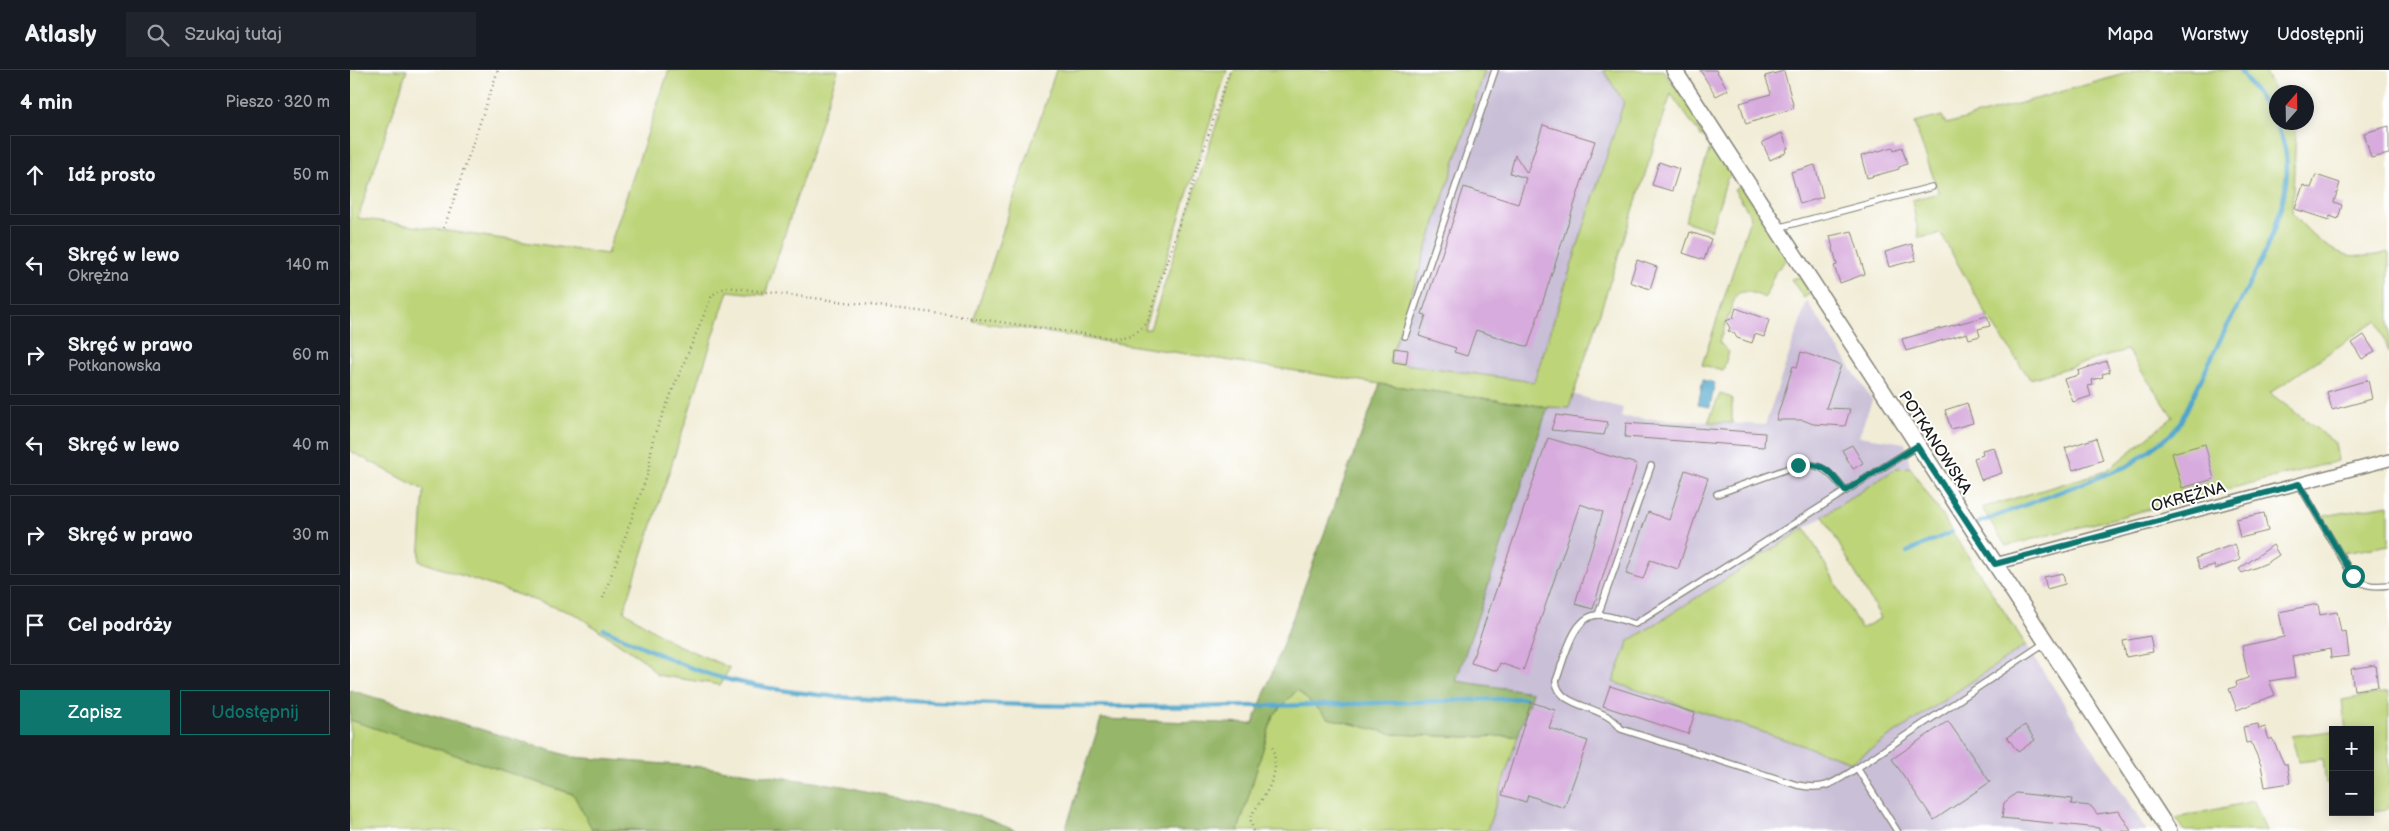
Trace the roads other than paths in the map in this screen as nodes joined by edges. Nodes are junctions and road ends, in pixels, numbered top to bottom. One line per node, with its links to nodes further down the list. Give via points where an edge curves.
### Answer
1 (1495, 70): 5 (lane)
2 (1674, 70): 4 (street, POTKANOWSKA)
3 (1932, 187): 4 (lane)
4 (1777, 229): 6 (street, POTKANOWSKA)
5 (1405, 336)
6 (1917, 446): 10 (lane); 12 (street, POTKANOWSKA)
7 (2389, 460): 9 (street, OKRĘŻNA)
8 (1651, 466): 14 (lane)
9 (2299, 484): 12 (street, OKRĘŻNA); 13 (lane, via 2353,576 2363,585)
10 (1845, 491): 11 (lane, via 1831,472 1809,464); 14 (lane, via 1635,624)
11 (1717, 494)
12 (1995, 564): 15 (street, POTKANOWSKA)
13 (2389, 585)
14 (1598, 614): 16 (lane, via 1584,618 1576,628 1556,681 1557,690 1565,698 1609,715 1621,729 1797,785 1816,789)
15 (2046, 642): 16 (lane); 18 (street, POTKANOWSKA)
16 (1857, 768): 17 (lane)
17 (1897, 831)
18 (2169, 831)

